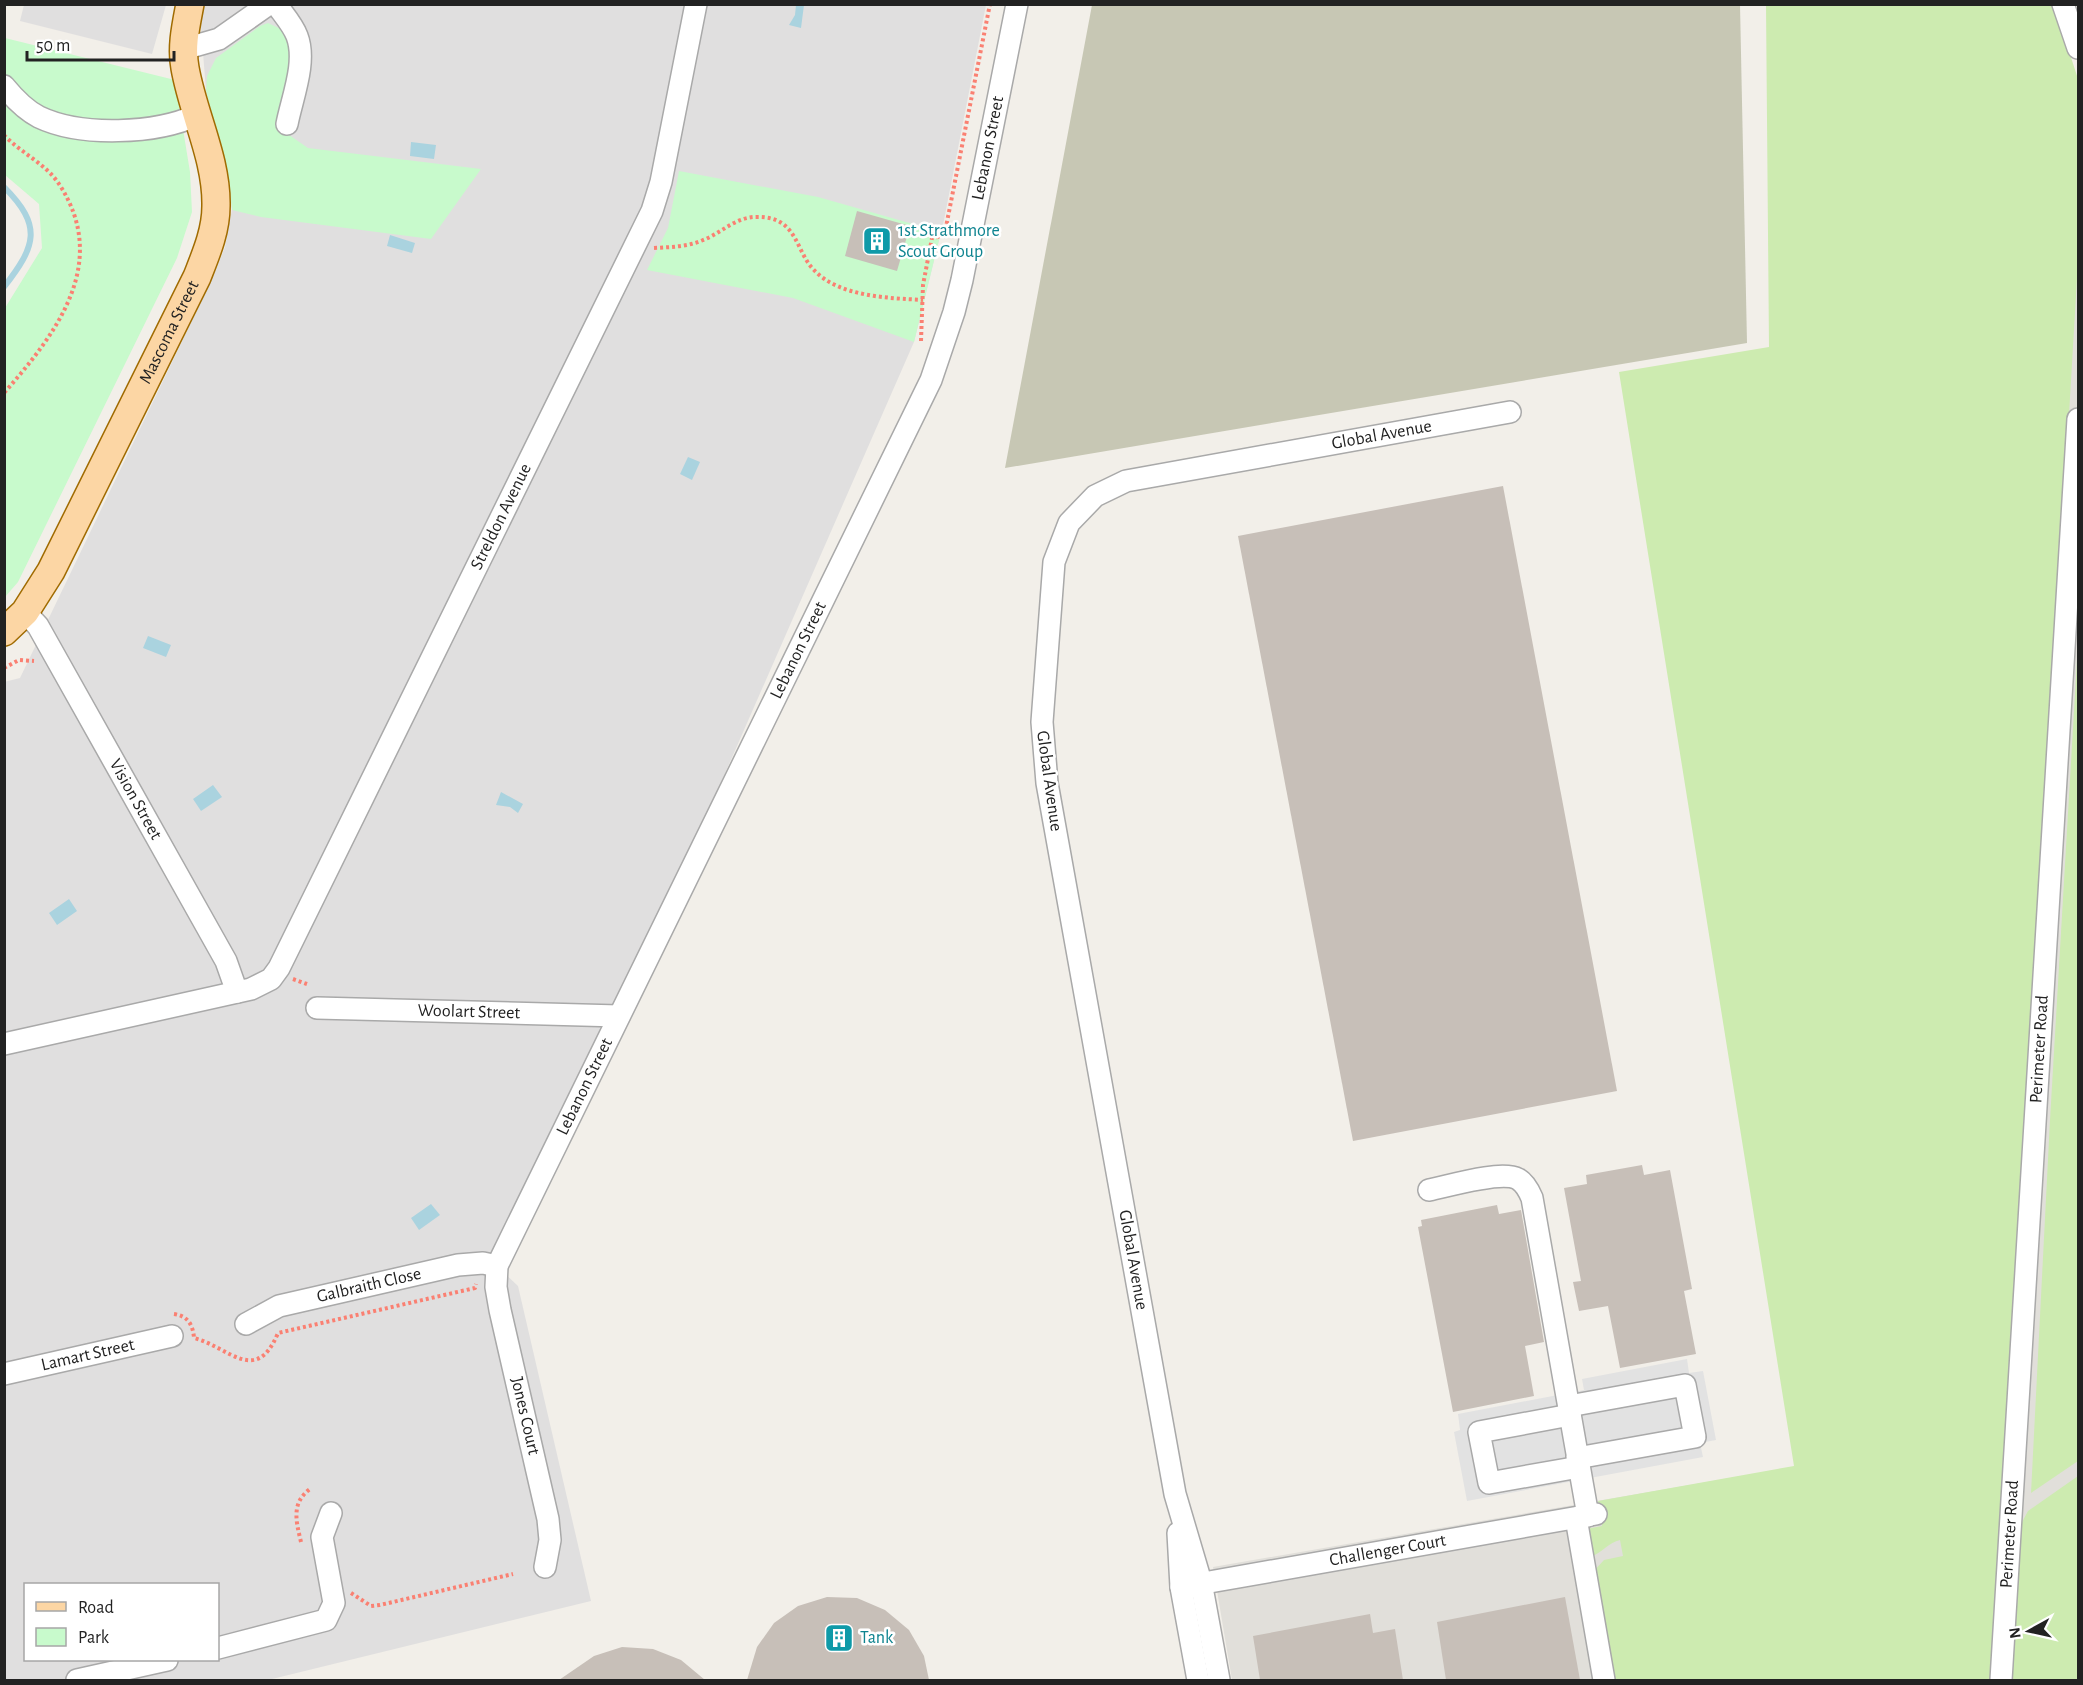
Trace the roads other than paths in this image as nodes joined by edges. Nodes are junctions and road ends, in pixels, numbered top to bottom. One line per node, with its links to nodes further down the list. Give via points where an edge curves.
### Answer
1 (190, 4): 8 (main road, Mascoma Street)
2 (269, 4): 8 (street, via 219,39)
3 (276, 4): 11 (street, via 293,28 300,48)
4 (696, 4): 16 (street, Streldon Avenue, via 652,211 290,949 271,979)
5 (1017, 4): 18 (street, Lebanon Street, via 962,280 931,380)
6 (2063, 4): 7 (street)
7 (2079, 48)
8 (184, 49): 10 (main road, Mascoma Street)
9 (4, 86): 10 (street, via 37,116 91,129 161,127)
10 (197, 115): 14 (main road, Mascoma Street, via 215,186 216,207 209,246 51,571)
11 (287, 124)
12 (1510, 412): 30 (street, Global Avenue, via 1126,481 1095,496 1069,523 1054,562 1042,722 1047,783)
13 (2079, 419): 37 (street, Perimeter Road)
14 (25, 612): 15 (main road, Mascoma Street); 16 (street, Vision Street, via 38,626 226,961)
15 (4, 632)
16 (237, 992): 19 (street)
17 (317, 1008): 18 (street, Woolart Street)
18 (619, 1016): 21 (street, Lebanon Street)
19 (4, 1044)
20 (1429, 1190): 25 (street, via 1502,1176 1524,1183 1532,1198)
21 (488, 1265): 22 (street, Galbraith Close, via 458,1265 279,1306); 29 (street, Jones Court, via 548,1519 550,1540)
22 (246, 1324)
23 (172, 1336): 24 (street, Lamart Street)
24 (4, 1374)
25 (1569, 1411): 26 (street); 26 (street, via 1479,1432 1489,1483); 26 (street, via 1685,1385 1695,1437)
26 (1578, 1462): 28 (street)
27 (331, 1513): 31 (street, via 322,1545 333,1597 333,1609 326,1620)
28 (1586, 1516): 30 (street, Challenger Court); 36 (street)
29 (545, 1567)
30 (1191, 1584): 34 (street, Global Avenue); 35 (street, Global Avenue)
31 (219, 1648)
32 (158, 1661): 33 (street)
33 (77, 1680)
34 (1198, 1680)
35 (1219, 1680)
36 (1604, 1680)
37 (2001, 1680)

